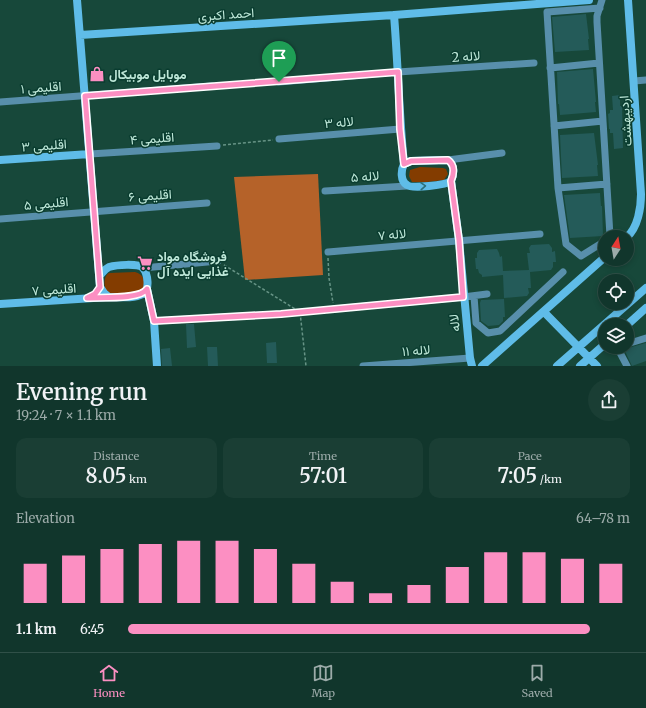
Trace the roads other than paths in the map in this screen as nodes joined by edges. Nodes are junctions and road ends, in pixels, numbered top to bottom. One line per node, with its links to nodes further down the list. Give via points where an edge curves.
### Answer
1 (77, 0): 7 (street)
2 (589, 0): 6 (street, احمد اکبری)
3 (602, 0): 5 (street)
4 (628, 0): 13 (street, اردیبهشت)
5 (600, 8): 9 (street, via 597,22); 10 (street, via 547,12)
6 (394, 15): 7 (street, احمد اکبری); 11 (street)
7 (80, 36): 16 (street)
8 (534, 63): 11 (street, لاله 2)
9 (599, 63): 10 (street); 18 (street)
10 (550, 68): 19 (street)
11 (398, 72): 14 (street, لاله 2); 20 (street)
12 (646, 80): 13 (street)
13 (634, 81): 37 (street, اردیبهشت, via 642,194)
14 (279, 82)
15 (212, 86): 16 (street, اقلیمی ۱)
16 (85, 96): 17 (street, اقلیمی ۱); 24 (street)
17 (0, 102)
18 (603, 121): 19 (street); 29 (street)
19 (554, 126): 31 (street)
20 (400, 129): 21 (street, لاله ۳); 27 (street)
21 (279, 139)
22 (217, 146): 24 (street, اقلیمی ۴)
23 (502, 153): 26 (street)
24 (90, 154): 25 (street, اقلیمی ۳); 34 (street)
25 (0, 160)
26 (448, 160): 27 (street, via 411,161); 28 (street, لاله, via 454,167)
27 (404, 164): 30 (street, via 402,176)
28 (451, 181): 30 (street, one-way to 28, via 443,184); 39 (street, لاله)
29 (607, 184): 31 (street); 36 (street)
30 (407, 186): 32 (street, لاله ۵)
31 (558, 188): 40 (street, via 566,244 581,256)
32 (325, 191)
33 (207, 203): 34 (street, اقلیمی ۶)
34 (94, 212): 35 (street, اقلیمی ۵); 42 (street)
35 (0, 219)
36 (609, 230)
37 (633, 230)
38 (540, 234): 39 (street, لاله ۷)
39 (459, 240): 41 (street, لاله ۷); 55 (street, لاله)
40 (598, 245)
41 (328, 252)
42 (98, 256): 45 (street, via 103,264); 48 (street)
43 (218, 261): 46 (street)
44 (598, 263): 60 (street)
45 (110, 267): 46 (street, via 129,265); 48 (street)
46 (143, 268): 51 (street, via 148,282)
47 (563, 272): 53 (street, via 500,331 488,333 476,323)
48 (100, 275): 49 (street)
49 (100, 287): 54 (street); 56 (street, via 95,294)
50 (646, 288): 66 (street)
51 (147, 289): 54 (street, via 133,297); 63 (street)
52 (487, 294): 53 (street)
53 (474, 296): 55 (street)
54 (109, 297): 56 (street, اقلیمی ۷)
55 (463, 297): 59 (street); 70 (street, لاله)
56 (87, 298): 57 (street, اقلیمی ۷)
57 (0, 304)
58 (646, 308): 62 (street)
59 (334, 309)
60 (544, 312): 66 (street); 73 (street)
61 (281, 314): 63 (street)
62 (634, 319)
63 (154, 321): 71 (street)
64 (646, 338): 65 (street)
65 (634, 342)
66 (579, 347): 69 (street); 74 (street)
67 (598, 351): 69 (street)
68 (621, 354): 77 (street)
69 (590, 358): 75 (street); 76 (street)
70 (471, 362): 72 (street, لاله ۱۱)
71 (157, 366)
72 (363, 366)
73 (482, 366)
74 (557, 366)
75 (580, 366)
76 (597, 366)
77 (628, 366)

